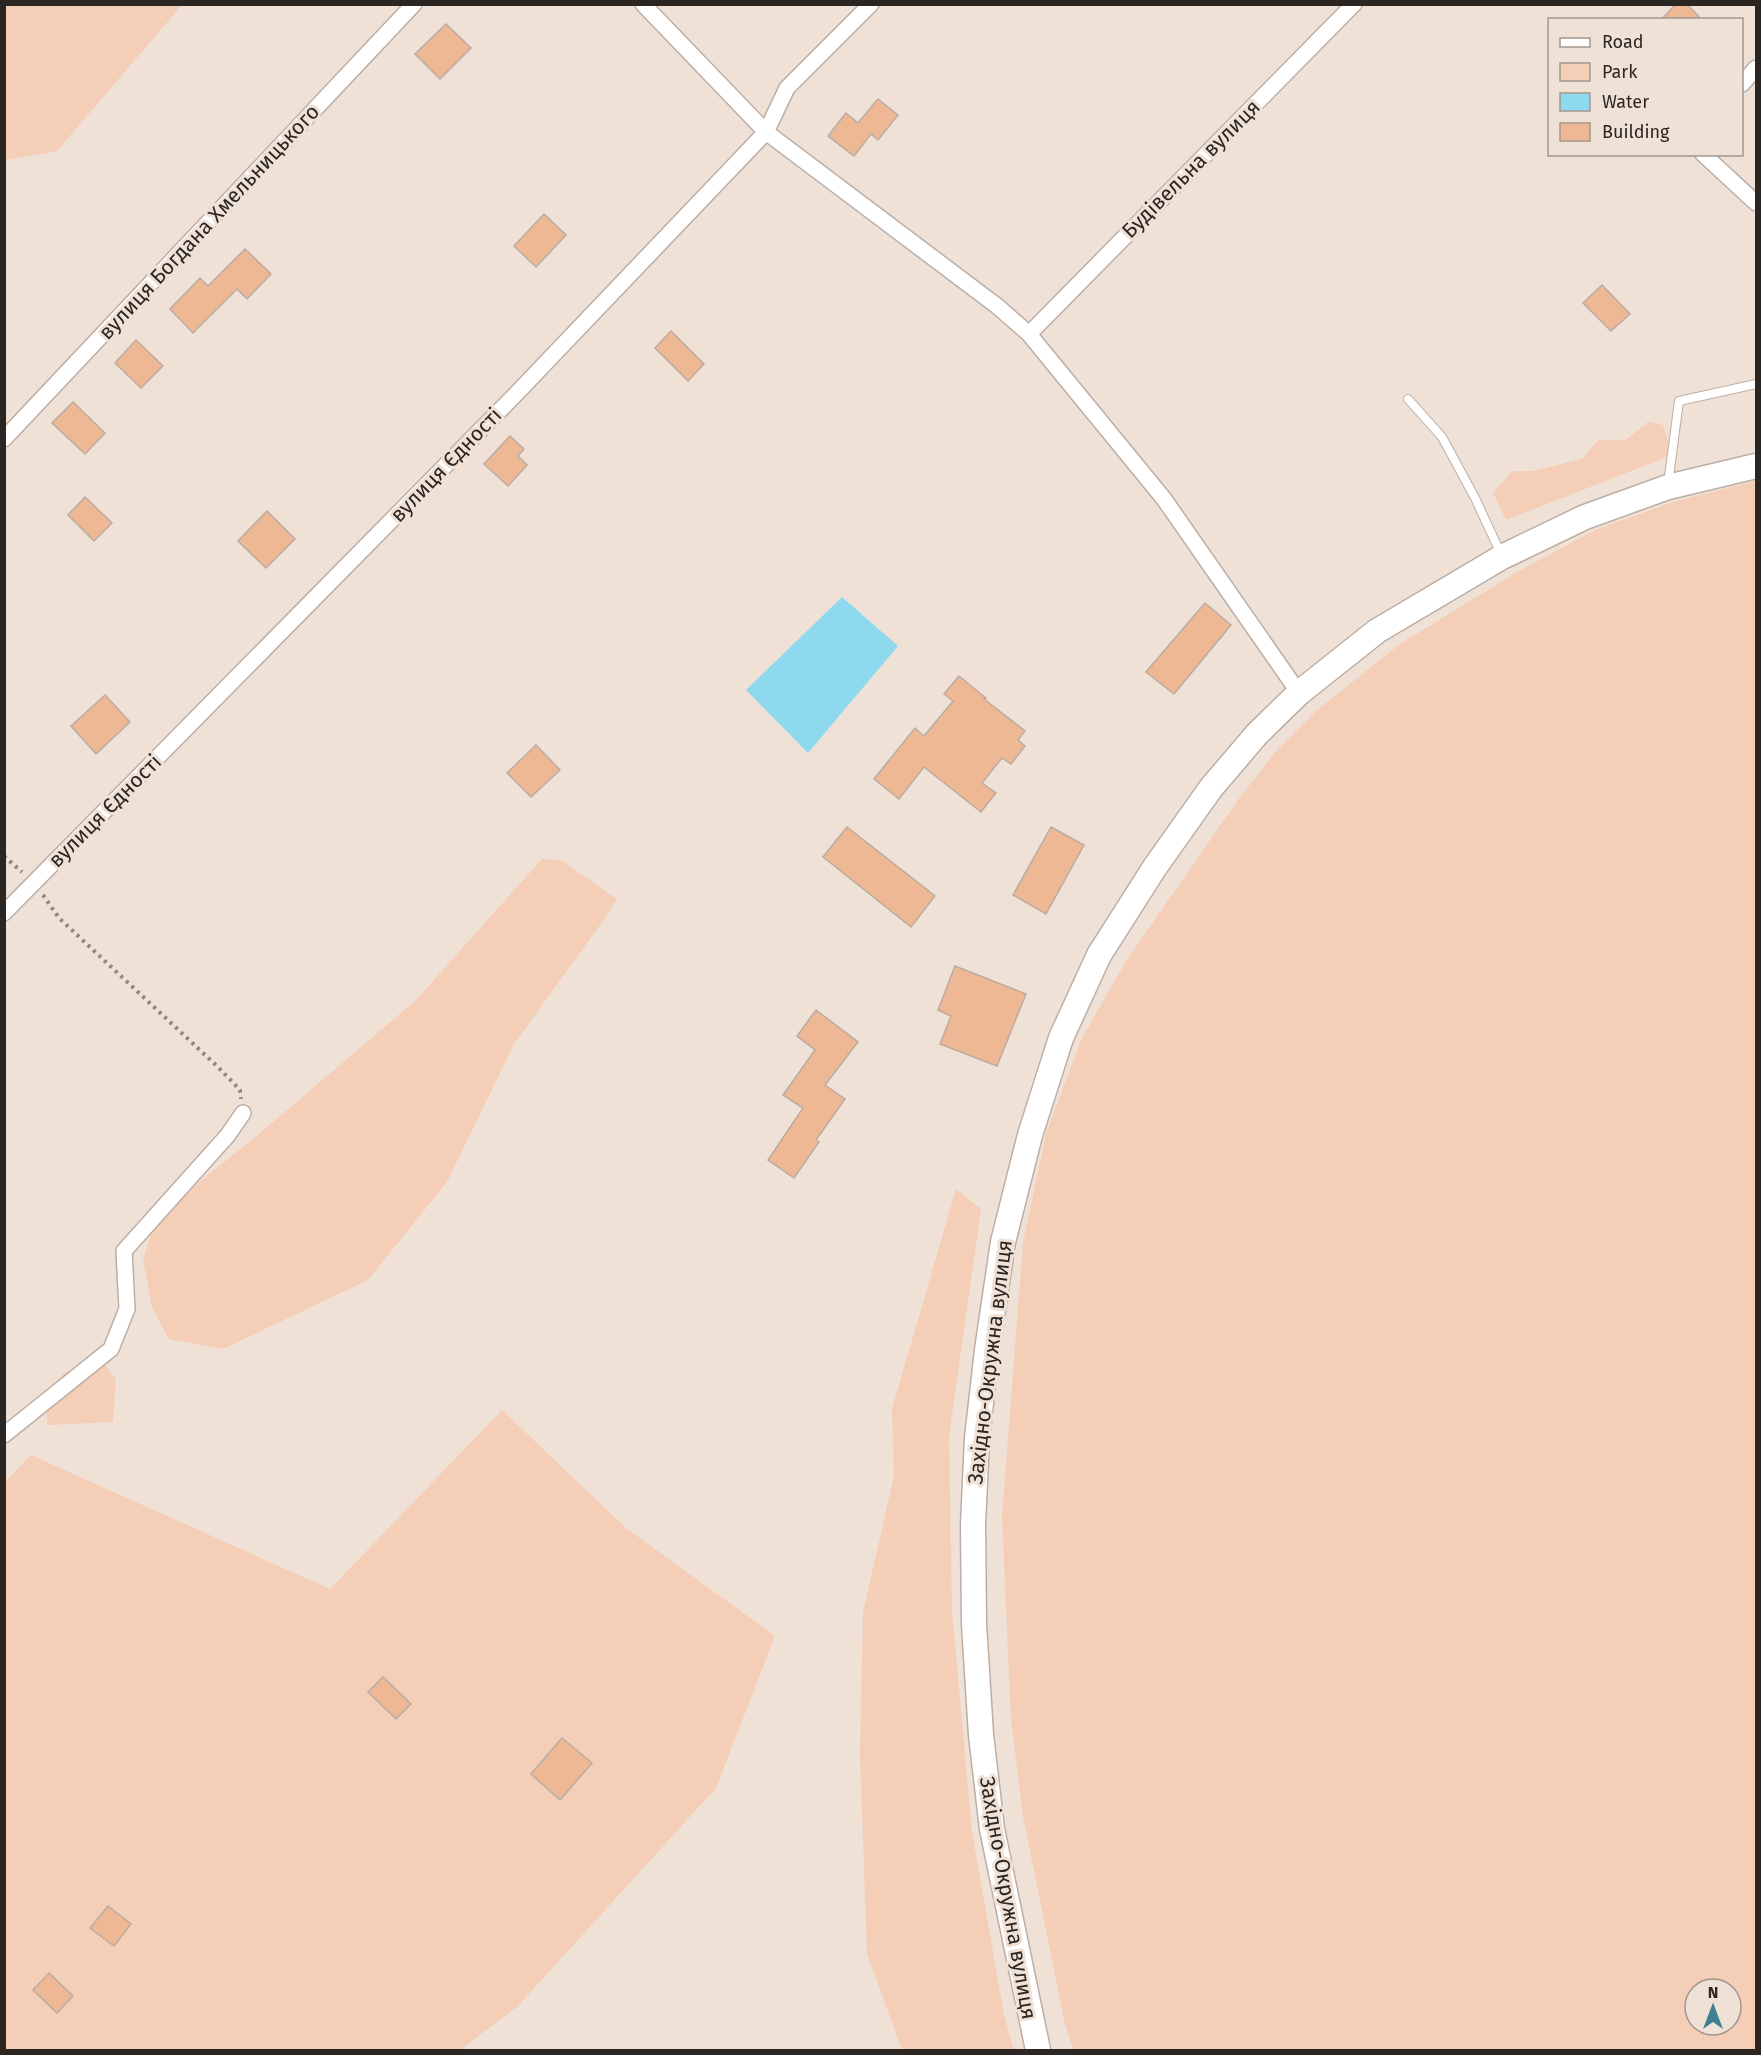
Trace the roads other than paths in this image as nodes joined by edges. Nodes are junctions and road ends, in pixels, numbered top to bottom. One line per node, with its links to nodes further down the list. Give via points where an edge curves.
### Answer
1 (414, 4): 13 (street, вулиця Богдана Хмельницького)
2 (643, 4): 7 (street)
3 (871, 4): 7 (street, вулиця Єдності, via 787,88)
4 (1354, 4): 10 (street, Будівельна вулиця)
5 (1756, 68): 6 (street)
6 (1743, 83)
7 (766, 132): 10 (street); 18 (street, вулиця Єдності, via 515,395)
8 (1705, 156): 9 (street)
9 (1756, 203)
10 (1029, 334): 17 (street, via 1164,499)
11 (1756, 384): 15 (lane, via 1678,401)
12 (1408, 399): 16 (lane, via 1442,437)
13 (4, 439)
14 (1756, 466): 15 (main road, Західно-Окружна вулиця)
15 (1668, 487): 16 (main road, Західно-Окружна вулиця, via 1585,517)
16 (1502, 557): 17 (main road, Західно-Окружна вулиця, via 1377,631)
17 (1299, 693): 21 (main road, Західно-Окружна вулиця, via 1211,788 1099,956 1061,1038 1030,1135 1003,1242 977,1438 972,1525 974,1624 992,1829)
18 (4, 913)
19 (243, 1113): 20 (street, via 228,1135 124,1251 127,1309 111,1349)
20 (4, 1435)
21 (1038, 2050)

